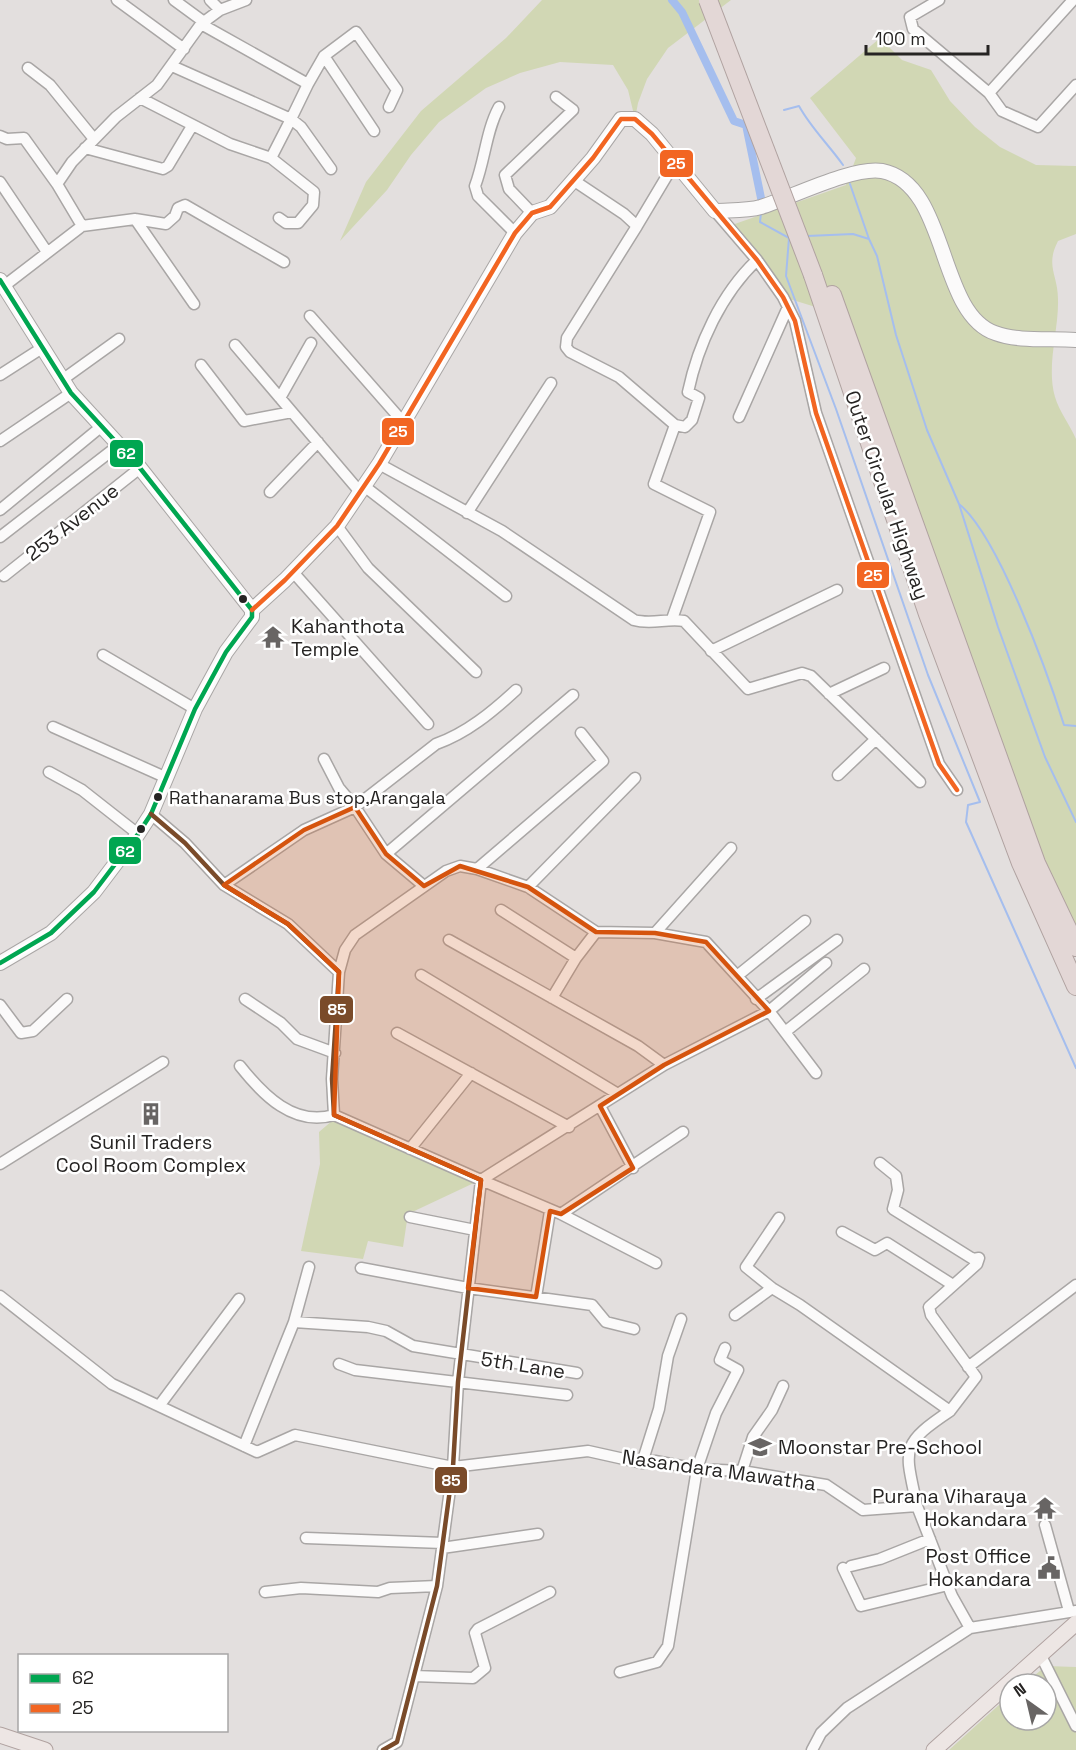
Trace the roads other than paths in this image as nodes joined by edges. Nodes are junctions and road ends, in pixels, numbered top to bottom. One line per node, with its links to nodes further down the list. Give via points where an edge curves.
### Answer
1 (117, 0): 11 (street)
2 (174, 0): 10 (street)
3 (210, 0): 9 (street)
4 (246, 0): 9 (street)
5 (708, 0): 44 (highway, Outer Circular Highway, bridge)
6 (720, 0): 44 (highway, Outer Circular Highway)
7 (939, 0): 17 (street, via 910,17 913,29)
8 (1073, 0): 17 (street)
9 (220, 10): 10 (street)
10 (203, 23): 11 (street); 15 (street)
11 (184, 49): 13 (street)
12 (324, 56): 15 (street); 20 (street, via 358,33 397,90); 24 (street)
13 (172, 66): 19 (street); 22 (street)
14 (28, 68): 26 (street, via 50,85)
15 (308, 84): 22 (street)
16 (1076, 85): 17 (street, via 1038,127 1002,111)
17 (988, 93)
18 (556, 97): 35 (street, via 573,110 506,176 509,189)
19 (140, 98): 23 (street); 26 (street)
20 (389, 107)
21 (499, 107): 40 (street, via 491,122 483,167 475,186 478,196)
22 (291, 119): 28 (street); 30 (street)
23 (192, 126): 27 (street, via 163,169); 28 (street)
24 (374, 131)
25 (0, 136): 33 (street, via 24,138)
26 (94, 139): 27 (street)
27 (85, 148): 33 (street)
28 (271, 158): 36 (street, via 304,183 315,197 298,224)
29 (674, 164): 31 (street, via 652,134 636,119 627,118 621,119); 34 (street); 39 (street)
30 (331, 169)
31 (573, 180): 35 (street, via 550,207); 39 (street)
32 (0, 182): 41 (street)
33 (57, 184): 38 (street)
34 (715, 211): 42 (street); 50 (street, via 758,208 849,175 882,171 914,191 926,207 962,303 992,333)
35 (532, 213): 40 (street)
36 (279, 218)
37 (135, 219): 38 (street); 43 (street, via 170,223 178,208 185,205); 46 (street)
38 (82, 226): 41 (street)
39 (637, 226): 63 (street, via 567,338 566,347 619,376)
40 (515, 233): 62 (street)
41 (48, 252): 45 (street)
42 (757, 260): 47 (street); 63 (street, via 718,310 688,392 699,398 692,420 685,428)
43 (284, 262)
44 (818, 274): 116 (highway, Outer Circular Highway, via 1036,863); 124 (highway, Outer Circular Highway, via 927,614 1021,863)
45 (2, 283): 53 (street)
46 (194, 304)
47 (788, 307): 61 (street); 100 (street, via 795,321 816,413 939,764)
48 (310, 316): 62 (street)
49 (119, 339): 56 (street)
50 (1076, 340)
51 (310, 343): 59 (street)
52 (235, 345): 59 (street)
53 (42, 348): 55 (street); 56 (street)
54 (201, 365): 60 (street, via 244,422)
55 (0, 375)
56 (62, 380): 58 (street)
57 (551, 383): 73 (street)
58 (71, 393): 64 (street); 65 (street)
59 (280, 398): 60 (street)
60 (292, 412): 66 (street)
61 (739, 417)
62 (403, 422): 68 (street)
63 (675, 425): 81 (street, via 654,484 710,512)
64 (102, 426): 67 (street); 72 (street)
65 (0, 441)
66 (318, 442): 70 (street); 71 (street)
67 (118, 445): 69 (street); 75 (street)
68 (379, 464): 70 (street); 73 (street)
69 (140, 468): 77 (street, 253 Avenue); 80 (street)
70 (362, 489): 74 (street); 79 (street)
71 (270, 492)
72 (0, 510)
73 (467, 513): 81 (street, via 502,531 634,620 644,623)
74 (337, 526): 76 (street); 85 (street, via 368,568)
75 (0, 537)
76 (293, 572): 80 (street); 90 (street)
77 (4, 576)
78 (837, 590): 82 (street)
79 (506, 596)
80 (252, 610): 89 (street, via 252,617 226,652)
81 (672, 619): 82 (street, via 684,621)
82 (711, 651): 87 (street, via 748,689 802,673 811,676)
83 (103, 655): 89 (street)
84 (884, 668): 87 (street)
85 (476, 672)
86 (516, 690): 101 (street, via 492,712 436,744)
87 (829, 694): 93 (street)
88 (573, 695): 105 (street)
89 (195, 710): 97 (street)
90 (428, 724)
91 (53, 727): 97 (street)
92 (581, 733): 106 (street, via 603,760)
93 (876, 739): 96 (street); 99 (street)
94 (324, 759): 101 (street, via 339,788)
95 (50, 772): 103 (street, via 82,790)
96 (838, 776)
97 (167, 778): 102 (street)
98 (635, 778): 109 (street)
99 (920, 782)
100 (957, 790)
101 (355, 807): 105 (street); 107 (street, via 304,830)
102 (151, 814): 103 (street); 107 (street)
103 (138, 834): 118 (street, via 94,892 51,933)
104 (731, 848): 113 (street)
105 (386, 854): 108 (street)
106 (477, 868): 108 (street, via 460,866); 109 (street)
107 (224, 885): 121 (street, via 288,924)
108 (424, 886): 121 (street, via 355,935 345,950)
109 (528, 887): 112 (street)
110 (501, 910): 117 (street)
111 (805, 921): 123 (street)
112 (596, 932): 113 (street); 117 (street)
113 (655, 933): 123 (street, via 706,942)
114 (449, 940): 125 (street)
115 (837, 940): 128 (street)
116 (1076, 948)
117 (576, 958): 125 (street)
118 (0, 963)
119 (826, 963): 130 (street)
120 (864, 969): 131 (street)
121 (339, 972): 133 (street)
122 (421, 975): 139 (street)
123 (737, 976): 128 (street)
124 (1076, 986)
125 (552, 998): 135 (street)
126 (68, 999): 129 (street, via 33,1031 21,1033)
127 (245, 999): 133 (street, via 297,1039)
128 (756, 999): 130 (street)
129 (0, 1005)
130 (769, 1011): 131 (street); 135 (street)
131 (785, 1032): 138 (street)
132 (398, 1033): 137 (street)
133 (335, 1053): 141 (street)
134 (163, 1062): 146 (street)
135 (664, 1065): 139 (street)
136 (240, 1066): 141 (street, via 278,1105 305,1117 323,1119)
137 (471, 1073): 142 (street); 144 (street)
138 (816, 1073)
139 (618, 1094): 140 (street)
140 (600, 1106): 142 (street); 147 (street)
141 (334, 1115): 144 (street)
142 (569, 1127): 148 (street)
143 (683, 1132): 147 (street)
144 (410, 1149): 148 (street)
145 (880, 1163): 157 (street, via 897,1176 893,1209 973,1259 979,1258)
146 (0, 1164)
147 (633, 1167): 149 (street)
148 (481, 1180): 149 (street); 152 (street)
149 (555, 1213): 154 (street); 162 (street)
150 (410, 1217): 152 (street)
151 (779, 1218): 160 (street, via 746,1267)
152 (475, 1230): 159 (street)
153 (842, 1232): 157 (street, via 874,1250 887,1243)
154 (656, 1263)
155 (309, 1267): 166 (street)
156 (361, 1268): 159 (street)
157 (953, 1285): 171 (street, via 929,1308)
158 (1076, 1285): 171 (street)
159 (468, 1288): 162 (street); 169 (street)
160 (772, 1288): 164 (street); 177 (street)
161 (0, 1296): 176 (street, via 112,1384)
162 (536, 1297): 167 (street, via 592,1305 606,1322)
163 (239, 1299): 176 (street)
164 (735, 1315)
165 (681, 1319): 179 (street)
166 (294, 1322): 169 (street, 5th Lane, via 386,1331 413,1346); 178 (street)
167 (634, 1329)
168 (725, 1348): 181 (street, via 720,1360 738,1370 716,1413)
169 (462, 1356): 172 (street, 5th Lane); 173 (street)
170 (339, 1364): 173 (street, via 355,1370)
171 (968, 1367): 177 (street, via 976,1377)
172 (577, 1373)
173 (458, 1382): 175 (street); 180 (street)
174 (783, 1386): 182 (street, via 753,1437)
175 (567, 1395)
176 (159, 1406): 178 (street)
177 (950, 1411): 183 (street, via 914,1437 908,1456)
178 (244, 1446): 180 (street, Nasandara Mawatha, via 257,1452 295,1435)
179 (642, 1463): 180 (street, Nasandara Mawatha, via 588,1451); 181 (street, Nasandara Mawatha, via 655,1461)
180 (453, 1467): 188 (street)
181 (698, 1469): 182 (street, Nasandara Mawatha); 196 (street, via 668,1646 657,1662)
182 (742, 1471): 183 (street, Nasandara Mawatha, via 826,1485 863,1510)
183 (917, 1506): 187 (street)
184 (1045, 1525): 193 (street)
185 (537, 1534): 188 (street)
186 (306, 1538): 188 (street)
187 (930, 1539): 189 (street); 189 (street, via 847,1567 861,1606)
188 (443, 1546): 190 (street)
189 (948, 1585): 194 (street)
190 (437, 1586): 191 (street, via 378,1592 301,1588); 197 (street)
191 (265, 1592)
192 (550, 1592): 197 (street, via 478,1629 475,1633 485,1668 473,1678)
193 (1074, 1615): 194 (street); 195 (main road)
194 (970, 1628): 202 (street, via 847,1708 821,1733)
195 (1040, 1654): 198 (street); 203 (main road)
196 (620, 1672)
197 (414, 1676): 201 (street, via 397,1742)
198 (1076, 1726)
199 (0, 1735): 200 (main road)
200 (45, 1750)
201 (383, 1750)
202 (812, 1750)
203 (934, 1750)

